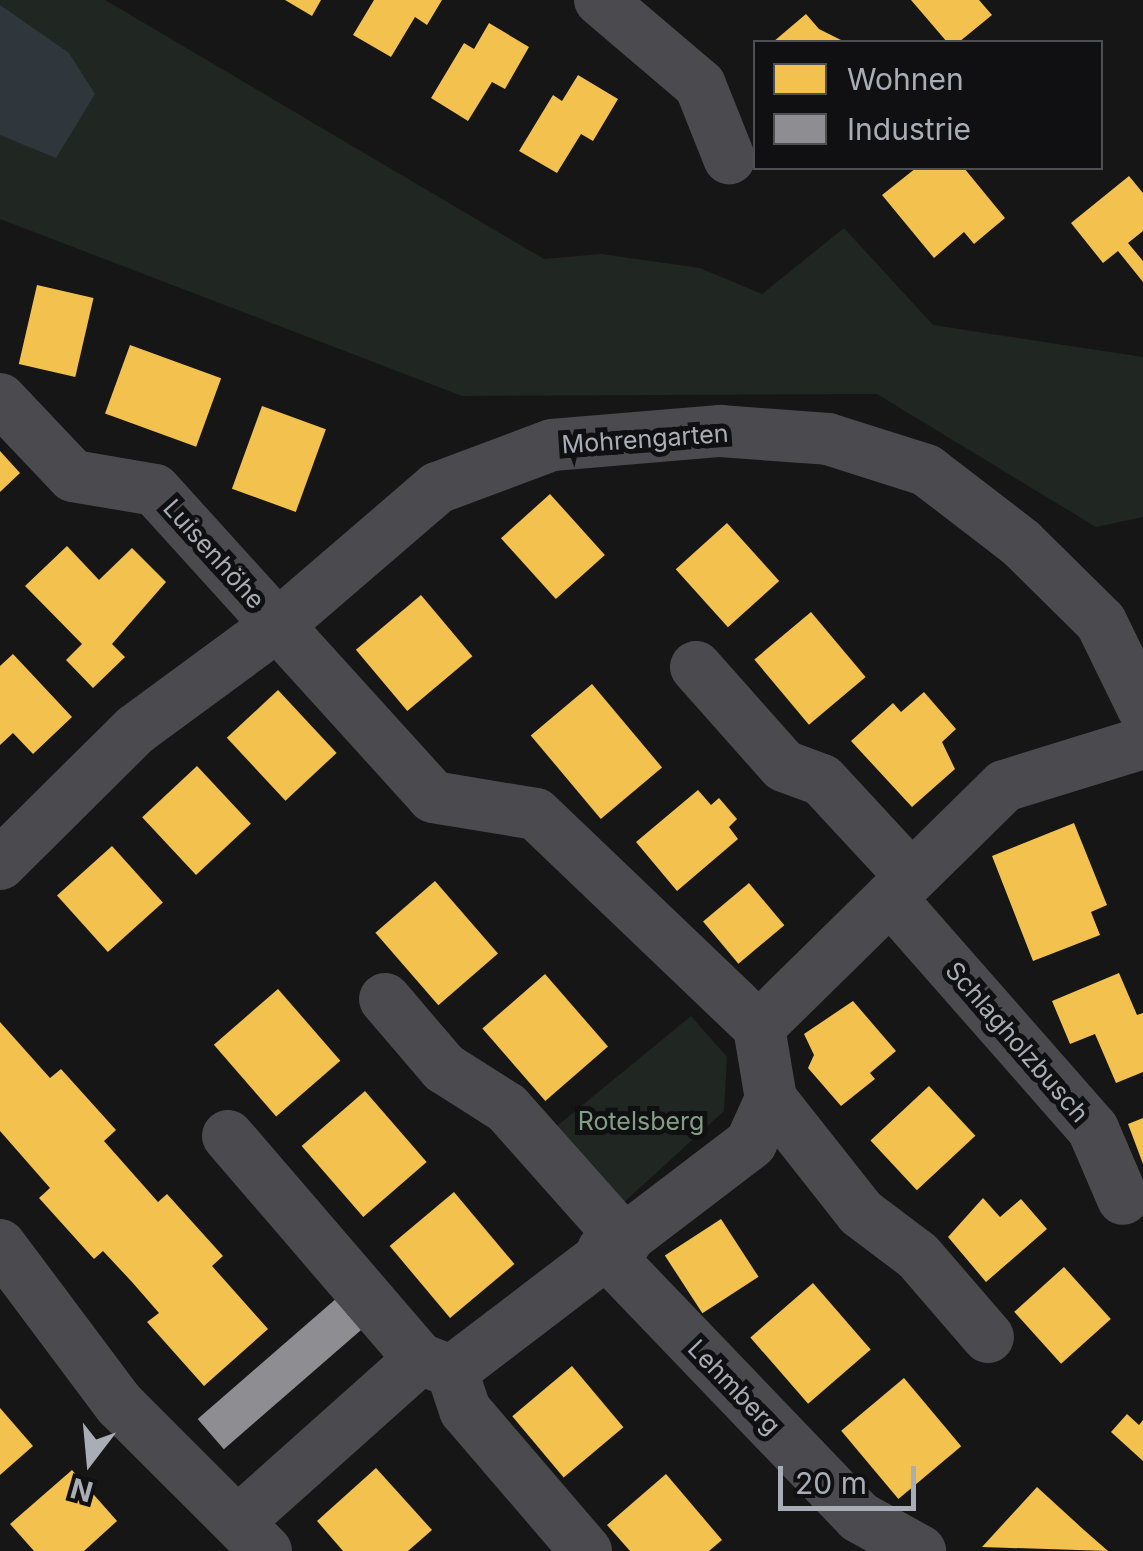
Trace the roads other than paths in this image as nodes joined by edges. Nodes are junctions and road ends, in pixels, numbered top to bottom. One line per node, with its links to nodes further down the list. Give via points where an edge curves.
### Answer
1 (600, 0): 2 (street, via 700,85)
2 (730, 158)
3 (0, 399): 4 (street, Luisenhöhe, via 73,476 156,490)
4 (278, 625): 6 (street, Mohrengarten, via 438,488 552,444 720,430 828,439 926,470 1020,543 1101,622); 8 (street, Mohrengarten, via 135,730); 11 (street, via 434,797 536,814)
5 (696, 667): 9 (street, Schlagholzbusch, via 784,766 822,780)
6 (1143, 708)
7 (1143, 743): 9 (street, via 1004,786)
8 (0, 864)
9 (901, 887): 11 (street); 14 (street, Schlagholzbusch, via 1094,1129)
10 (385, 998): 16 (street, via 444,1068 506,1108)
11 (759, 1027): 12 (street)
12 (771, 1099): 16 (street, via 751,1143); 17 (street, via 861,1212 918,1256)
13 (228, 1136): 18 (street)
14 (1124, 1199)
15 (0, 1244): 19 (street, via 119,1404)
16 (614, 1246): 18 (street); 21 (street, Lehmberg, via 860,1517)
17 (988, 1337)
18 (436, 1365): 19 (street); 20 (street, via 465,1410)
19 (253, 1535)
20 (586, 1551)
21 (920, 1551)

